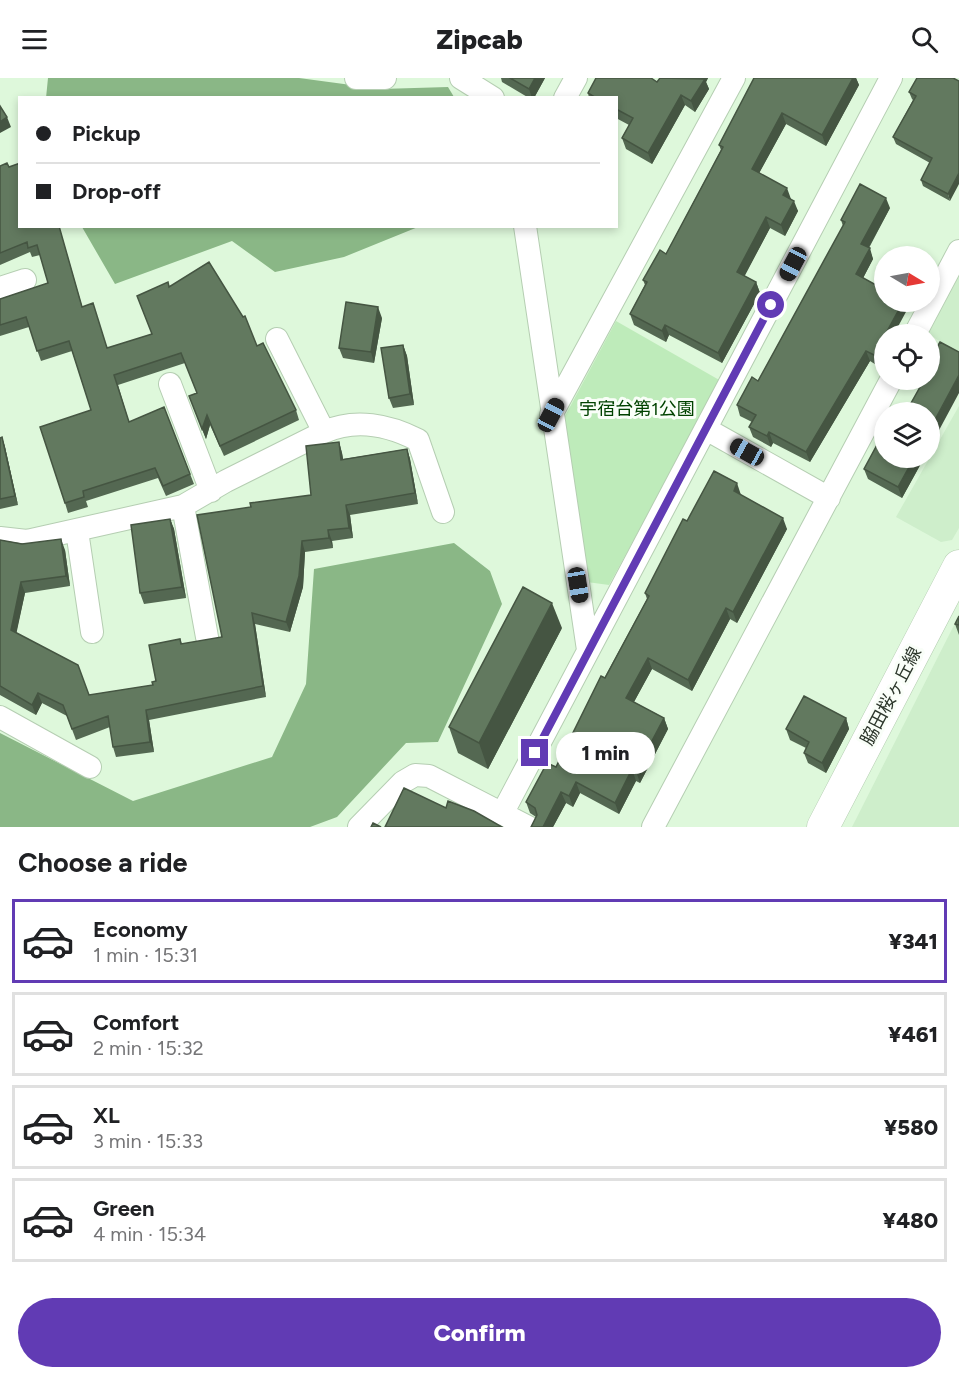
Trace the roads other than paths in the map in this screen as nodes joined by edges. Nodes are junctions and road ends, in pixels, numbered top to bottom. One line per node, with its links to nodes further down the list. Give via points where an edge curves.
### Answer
1 (356, 78): 2 (street)
2 (385, 78)
3 (461, 78): 7 (street)
4 (576, 78): 8 (street)
5 (734, 78): 17 (street)
6 (891, 78): 18 (street)
7 (490, 96)
8 (566, 96)
9 (525, 228): 17 (street)
10 (959, 251): 13 (street)
11 (24, 280): 12 (street)
12 (0, 288)
13 (920, 324)
14 (277, 339): 19 (street)
15 (170, 384): 20 (street)
16 (886, 390): 21 (street)
17 (551, 415): 29 (street)
18 (706, 429): 21 (street); 29 (street)
19 (324, 432): 20 (street); 23 (street, via 337,426 395,428 418,440)
20 (211, 491): 22 (street)
21 (829, 498): 35 (street)
22 (183, 506): 24 (street); 28 (street)
23 (443, 512)
24 (77, 531): 25 (street, via 27,541); 27 (street)
25 (0, 538)
26 (959, 566): 36 (street, 脇田桜ヶ丘線)
27 (92, 632)
28 (207, 637)
29 (588, 650): 32 (street)
30 (0, 717): 31 (street)
31 (90, 767)
32 (502, 814): 33 (street, via 429,776 415,774); 34 (street)
33 (359, 827)
34 (528, 827)
35 (652, 827)
36 (823, 827)

